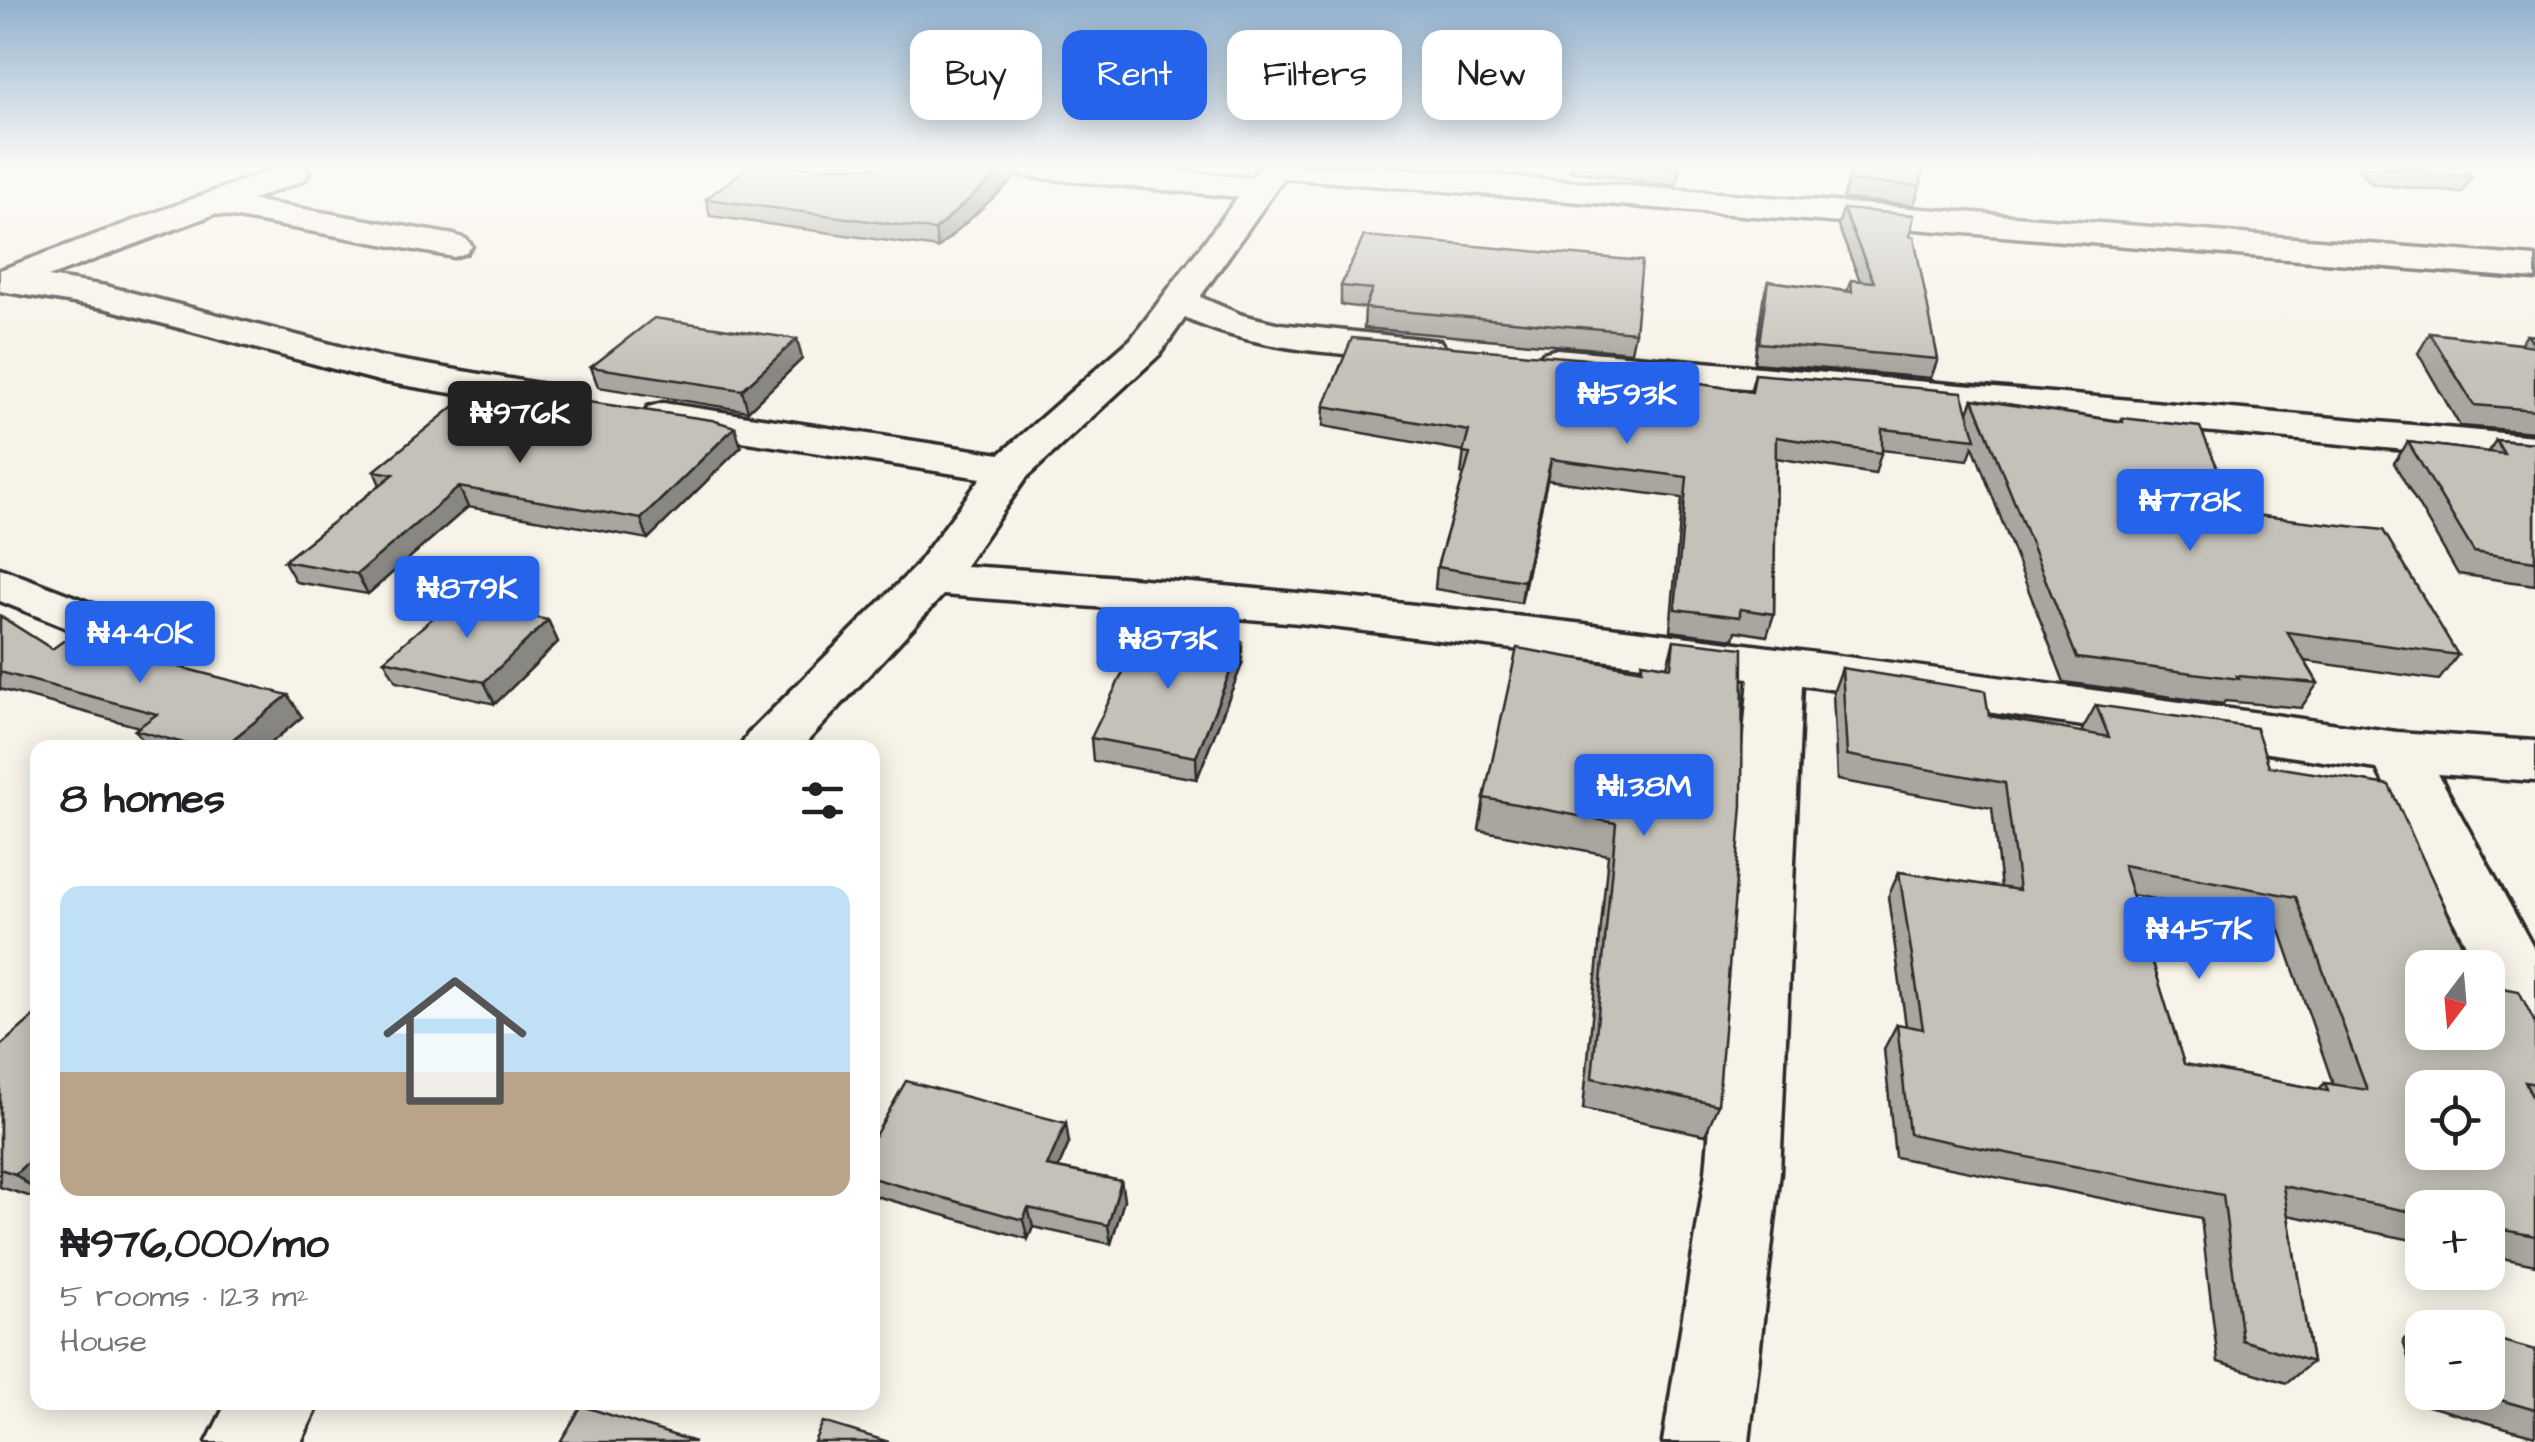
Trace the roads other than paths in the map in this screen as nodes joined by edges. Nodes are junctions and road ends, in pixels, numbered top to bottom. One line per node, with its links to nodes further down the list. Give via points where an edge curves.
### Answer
1 (130, 234): 7 (street)
2 (387, 234): 5 (street)
3 (1227, 234): 8 (street)
4 (2077, 234): 6 (street)
5 (454, 246)
6 (2535, 268)
7 (2, 282): 12 (street, via 106,297 379,370)
8 (1178, 301): 9 (street, via 1280,336); 12 (street, via 1145,347)
9 (1464, 353)
10 (1523, 358): 11 (street)
11 (2535, 449)
12 (1010, 468): 13 (street)
13 (931, 579): 16 (street, via 1145,591); 17 (street)
14 (0, 583): 15 (street)
15 (166, 651)
16 (1776, 667): 18 (street); 23 (street, via 1743,1172)
17 (776, 740)
18 (2397, 752): 19 (street); 20 (street)
19 (2535, 761)
20 (2535, 1014)
21 (272, 1410): 22 (street)
22 (250, 1442)
23 (1706, 1442)

